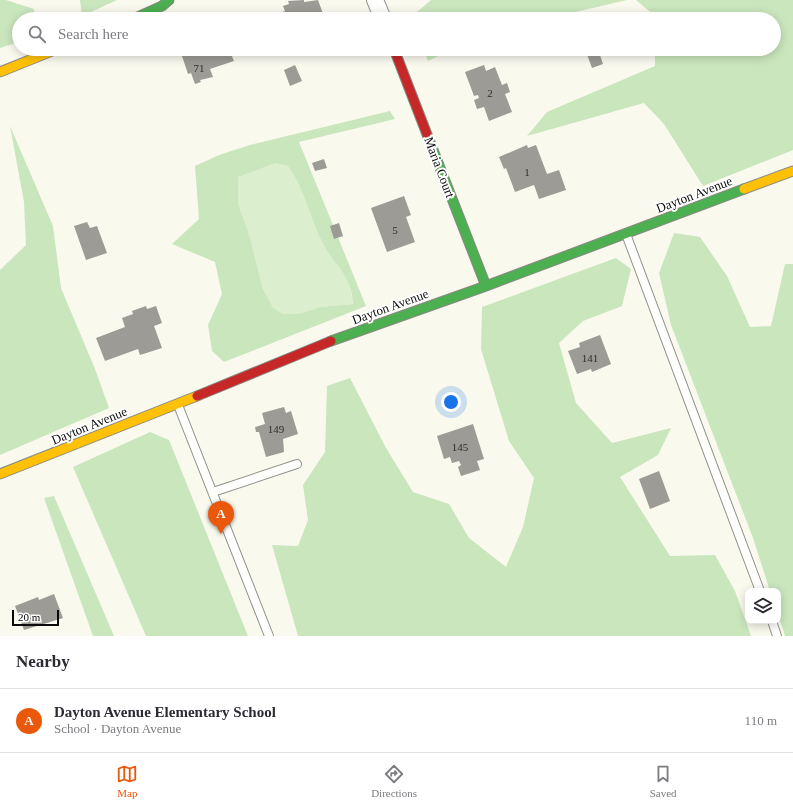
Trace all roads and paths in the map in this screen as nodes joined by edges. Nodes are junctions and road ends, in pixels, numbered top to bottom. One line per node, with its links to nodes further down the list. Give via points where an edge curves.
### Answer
1 (169, 0): 3 (street)
2 (375, 0): 4 (street)
3 (149, 12)
4 (379, 12)
5 (40, 56): 7 (street)
6 (397, 56): 10 (street, Maria Court)
7 (0, 72)
8 (793, 170): 9 (street, Dayton Avenue)
9 (626, 233): 10 (street, Dayton Avenue); 15 (lane)
10 (486, 286): 11 (street, Dayton Avenue, via 321,344)
11 (178, 404): 13 (street, Dayton Avenue); 14 (lane)
12 (297, 464): 14 (lane)
13 (0, 474)
14 (213, 492): 17 (lane)
15 (759, 588)
16 (773, 624): 18 (lane)
17 (269, 636)
18 (777, 636)

